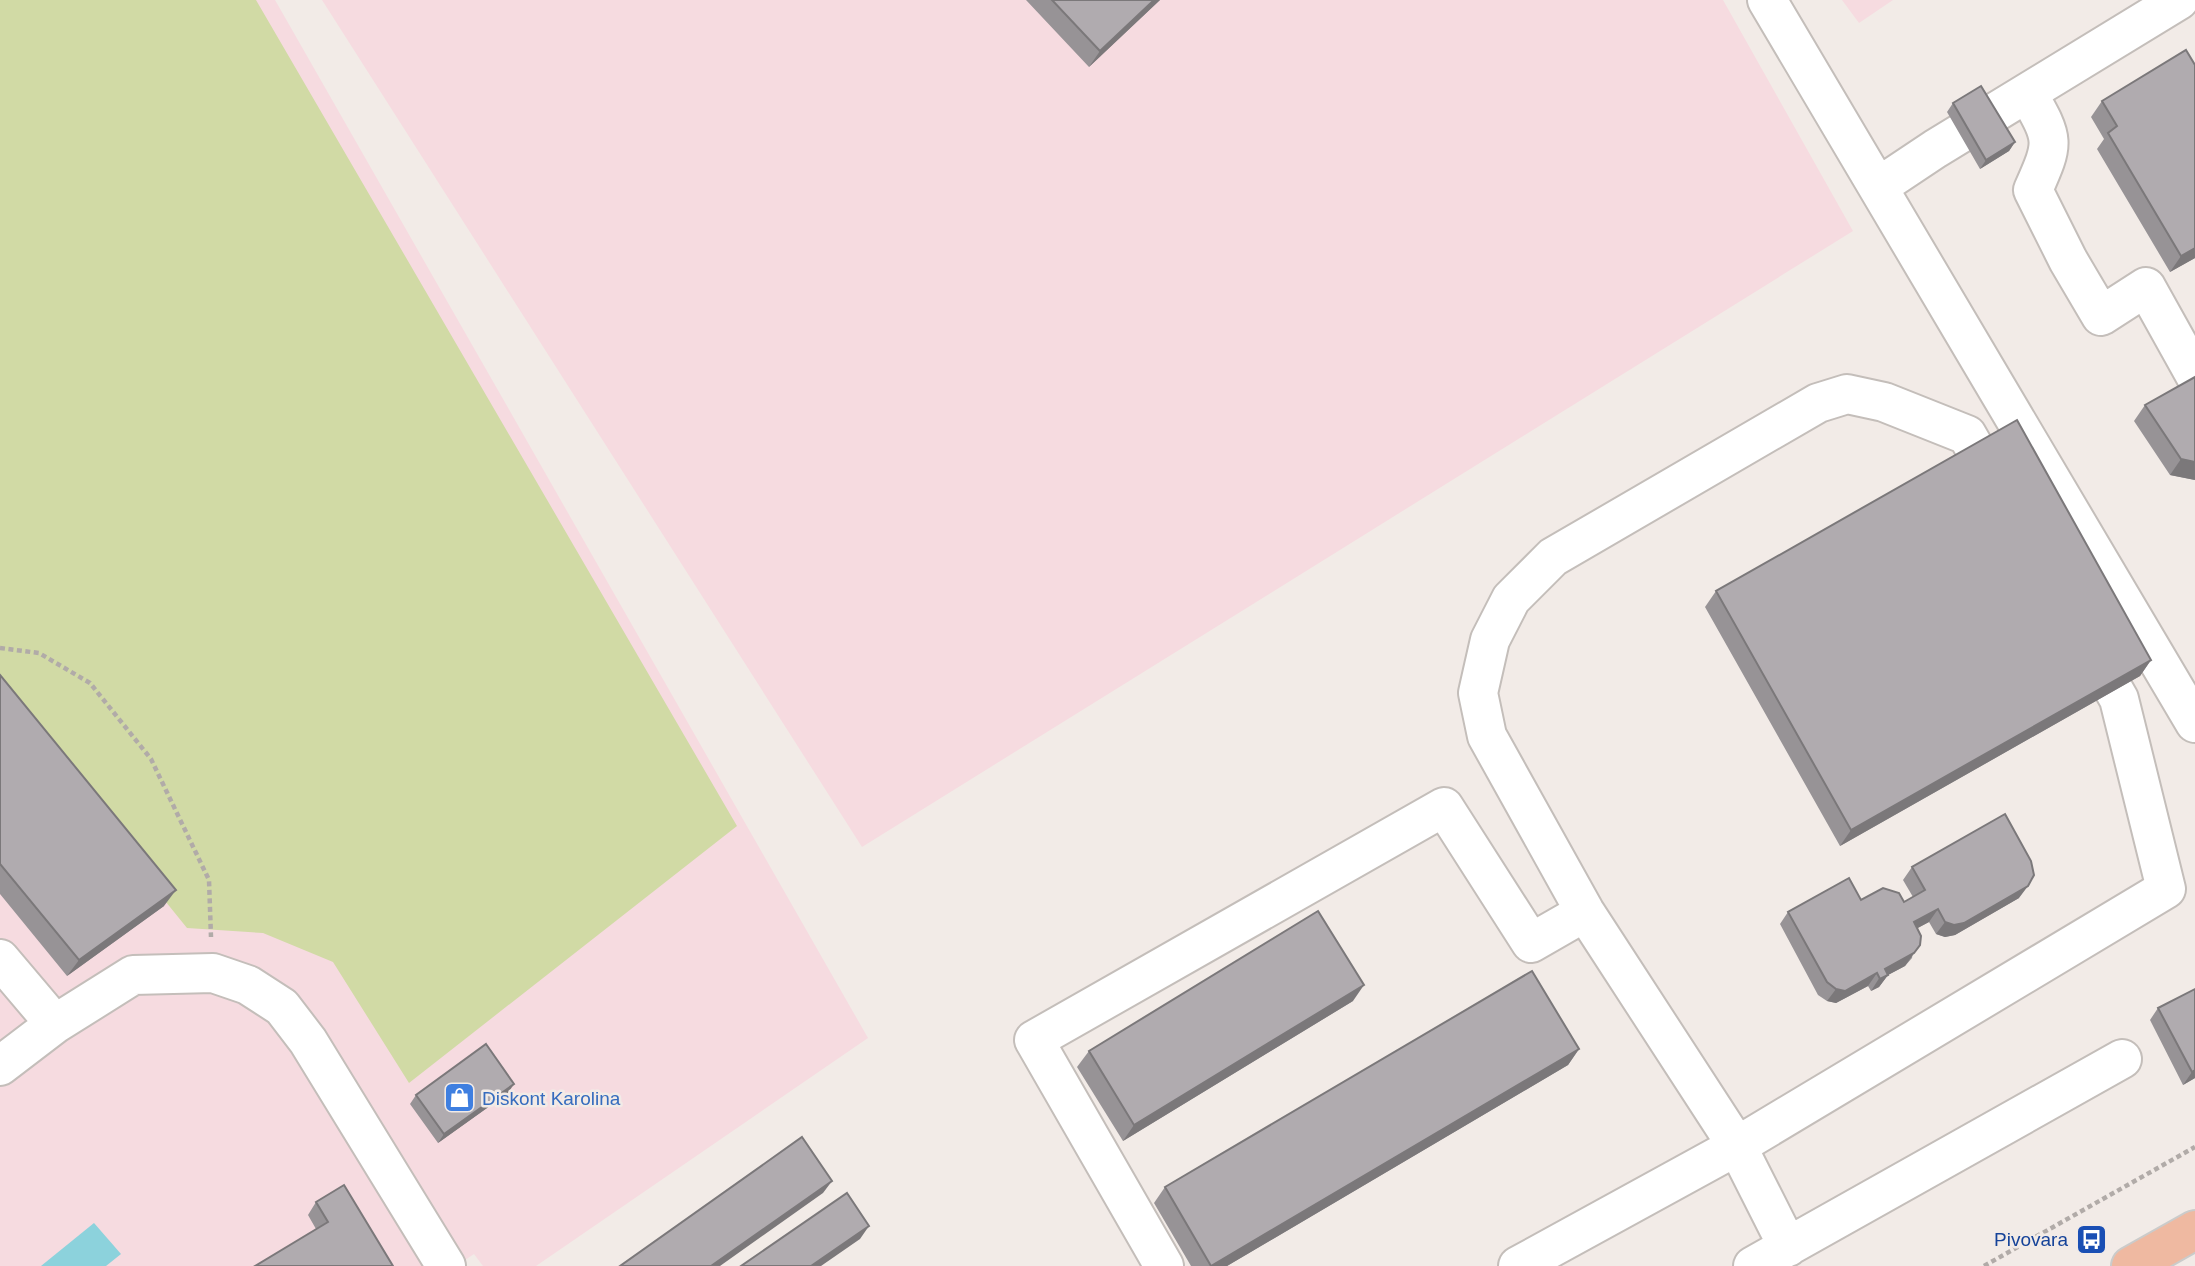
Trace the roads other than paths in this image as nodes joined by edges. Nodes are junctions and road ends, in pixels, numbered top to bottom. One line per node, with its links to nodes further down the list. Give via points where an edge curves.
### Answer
1 (1767, 0): 4 (lane)
2 (2179, 0): 3 (lane)
3 (2028, 93): 4 (lane); 5 (lane, via 2049,131 2048,157 2033,190 2101,316 2146,287)
4 (1878, 187): 6 (lane)
5 (2195, 375)
6 (2195, 723)
7 (1585, 912): 12 (lane); 12 (lane, via 1487,736 1478,693 1490,640 1511,599 1553,557 1818,403 1847,394 1884,402 1967,435 2119,699 2166,889); 16 (lane, via 1531,943 1444,807 1034,1041)
8 (0, 959): 9 (lane)
9 (55, 1024): 11 (lane); 15 (lane, via 133,975 213,973 248,985 282,1007 307,1041)
10 (2122, 1059): 14 (lane)
11 (0, 1066)
12 (1737, 1146): 14 (lane); 17 (lane)
13 (2195, 1230): 19 (main road)
14 (1788, 1247): 18 (lane)
15 (446, 1266)
16 (1164, 1266)
17 (1518, 1266)
18 (1753, 1266)
19 (2131, 1266)

